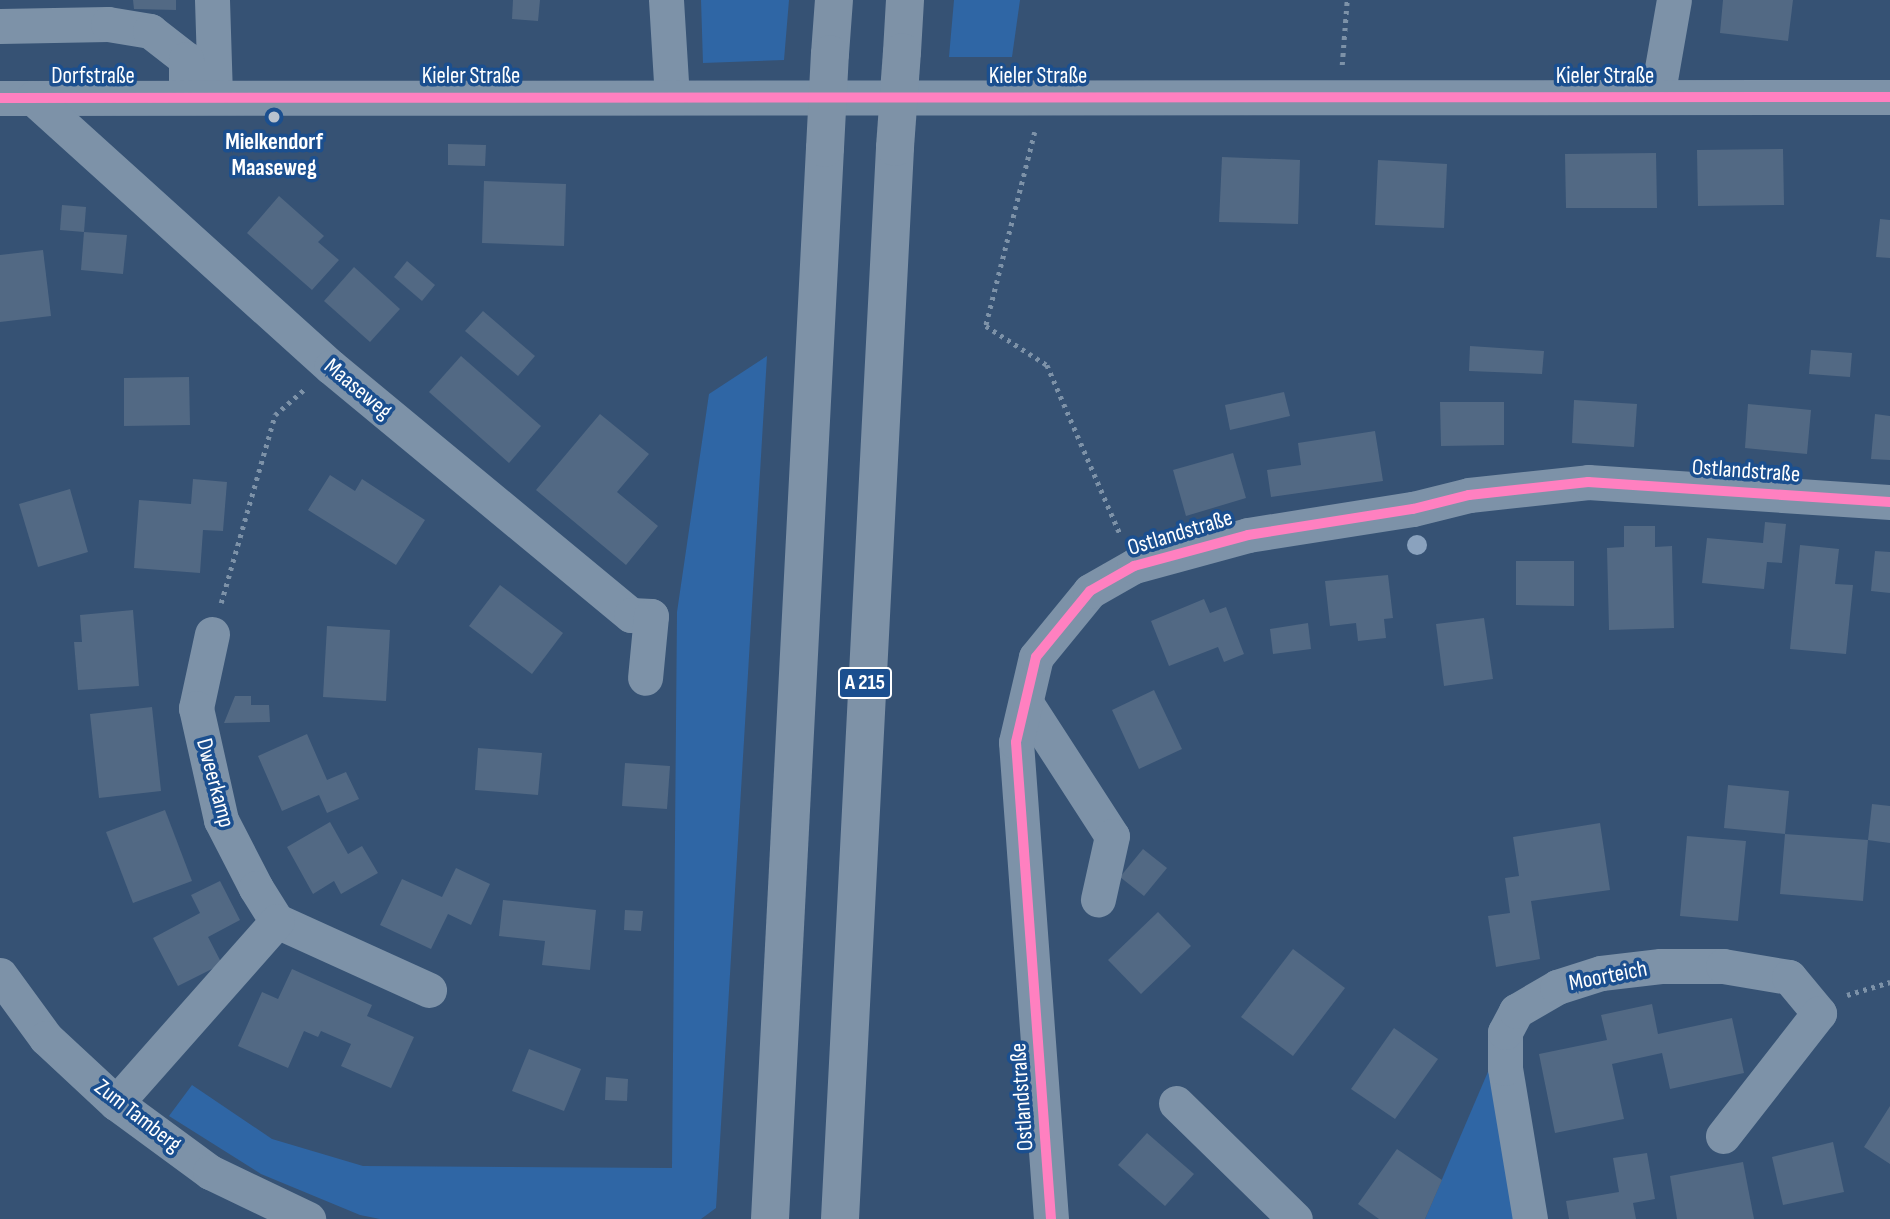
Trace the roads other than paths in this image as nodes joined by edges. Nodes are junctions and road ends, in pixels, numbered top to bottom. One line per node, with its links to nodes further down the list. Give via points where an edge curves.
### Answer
1 (212, 0): 7 (street)
2 (666, 0): 8 (street)
3 (834, 0): 24 (highway, bridge)
4 (905, 0): 25 (highway, A 215, bridge)
5 (1674, 0): 9 (street)
6 (0, 26): 7 (street, via 108,24 150,31 186,60)
7 (200, 97): 8 (street, Kieler Straße); 11 (street, Dorfstraße)
8 (672, 97): 9 (street, Kieler Straße)
9 (1657, 97): 10 (street, Kieler Straße)
10 (1890, 97)
11 (17, 98): 14 (street, Maaseweg, via 331,367 631,615 651,616)
12 (1890, 502): 15 (street, Ostlandstraße, via 1588,482 1469,495 1413,509 1248,534 1134,566 1090,591 1036,657)
13 (212, 634): 17 (street, Dweerkamp, via 195,708 221,820)
14 (645, 678)
15 (1026, 703): 16 (street, via 1112,836); 26 (street, Ostlandstraße, via 1016,742)
16 (1098, 900)
17 (277, 920): 19 (street); 20 (street)
18 (0, 975): 20 (street, Zum Tamberg, via 46,1038)
19 (429, 990)
20 (116, 1103): 23 (street, Zum Tamberg, via 210,1172)
21 (1176, 1103): 27 (street)
22 (1723, 1136): 28 (street, Moorteich, via 1819,1013 1789,977 1723,966 1661,966 1601,973 1557,987 1516,1011 1505,1032 1504,1068)
23 (308, 1219)
24 (770, 1219)
25 (840, 1219)
26 (1051, 1219)
27 (1294, 1219)
28 (1530, 1219)

